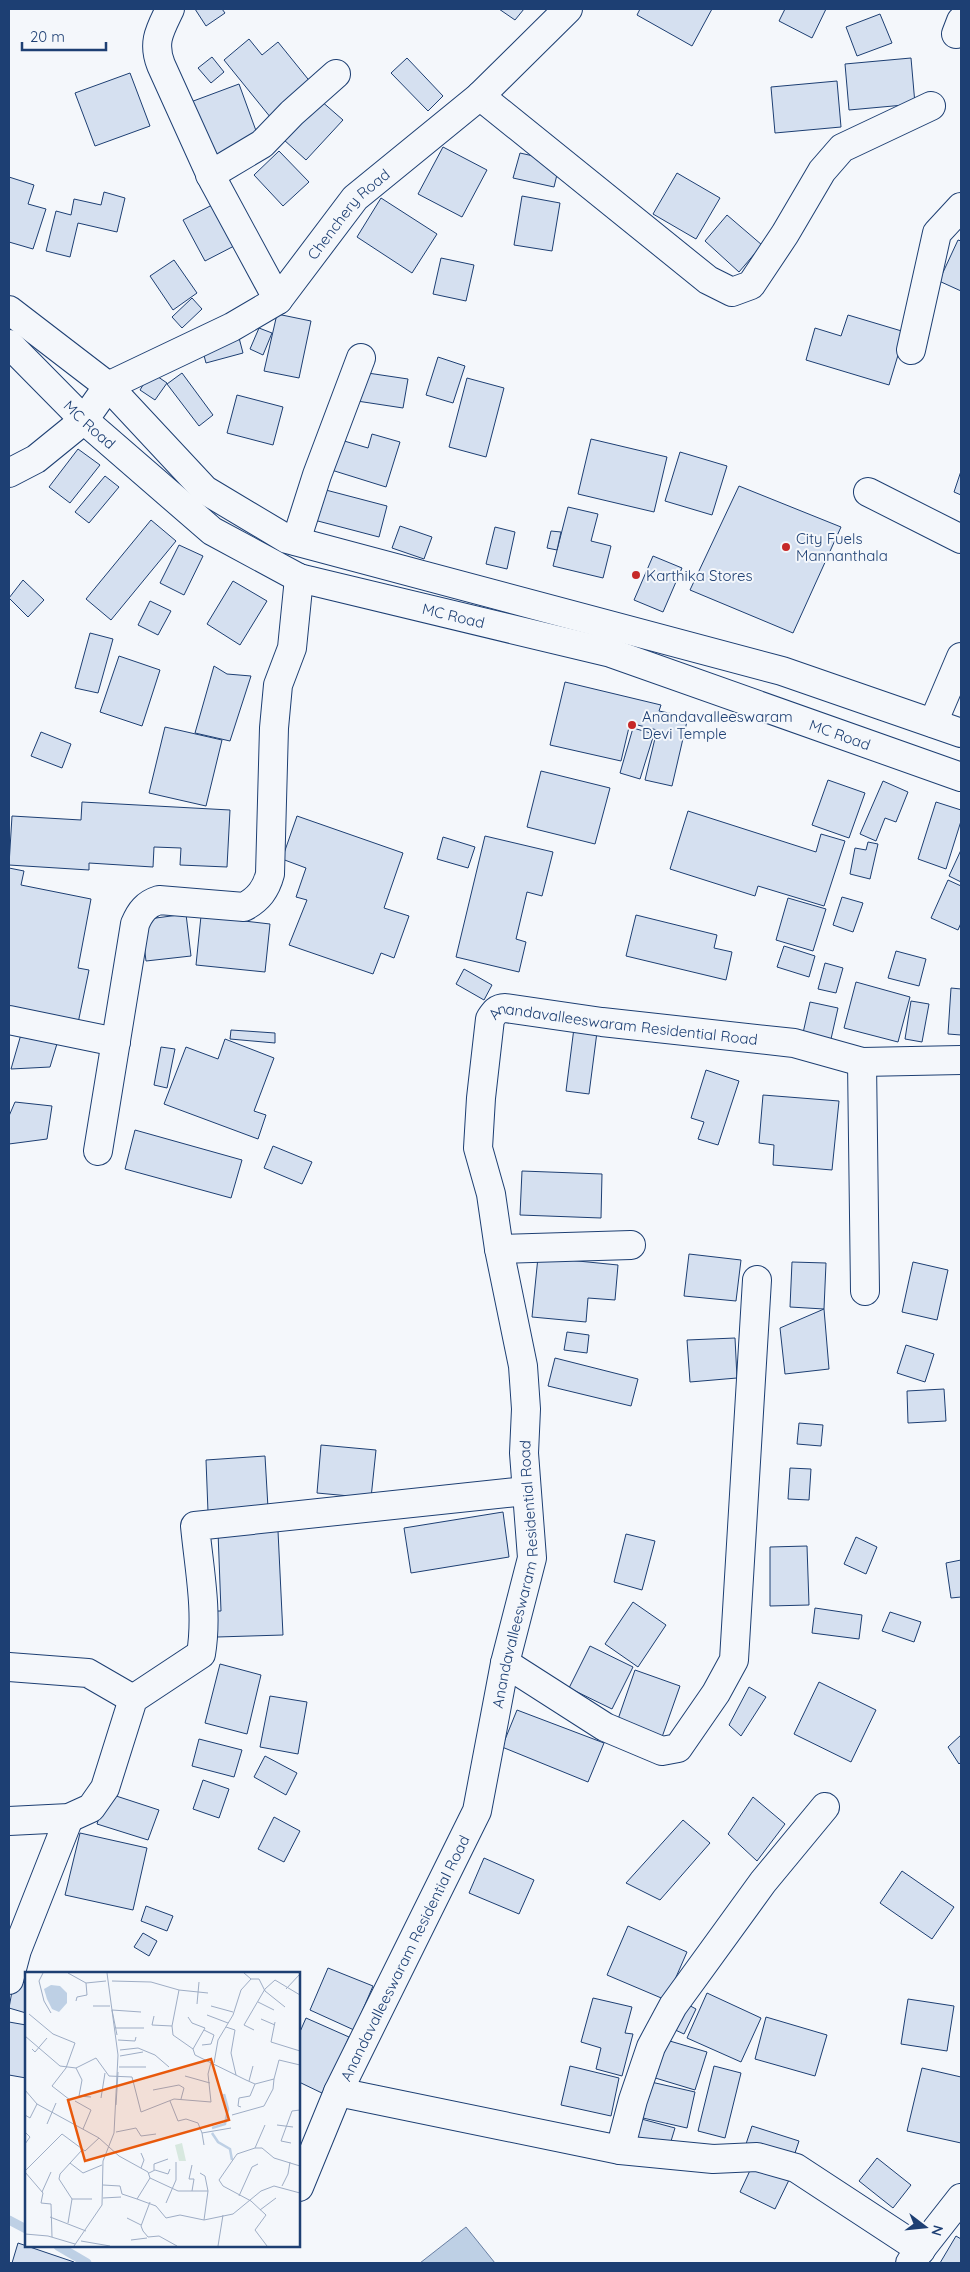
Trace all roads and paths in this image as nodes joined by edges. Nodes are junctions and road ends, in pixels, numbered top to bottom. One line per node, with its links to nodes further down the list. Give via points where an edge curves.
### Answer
1 (170, 9): 6 (street, via 158,37 156,52)
2 (568, 9): 4 (street, Chenchery Road)
3 (336, 74): 6 (street, via 262,144)
4 (480, 96): 5 (street, via 708,280 732,292 751,284 822,171 842,148); 8 (street, Chenchery Road, via 355,198)
5 (931, 106)
6 (210, 175): 8 (street)
7 (961, 207): 11 (street, via 937,233)
8 (278, 300): 13 (street, Chenchery Road, via 232,327)
9 (9, 310): 13 (street, MC Road)
10 (9, 344): 14 (street, MC Road)
11 (911, 350)
12 (361, 358): 18 (street, via 316,475)
13 (108, 386): 14 (street); 18 (street, MC Road, via 205,490 287,539)
14 (84, 420): 15 (street, via 36,459); 19 (street, MC Road, via 212,531)
15 (9, 473)
16 (868, 492): 17 (street)
17 (961, 539)
18 (296, 541): 21 (street, MC Road, via 782,671)
19 (298, 578): 23 (street, MC Road, via 611,653); 25 (street, via 292,648 278,685 267,885 253,902 244,906 160,900 144,908 135,924)
20 (961, 657): 21 (street)
21 (933, 723): 22 (street, MC Road)
22 (961, 733)
23 (961, 777)
24 (9, 1020): 25 (street)
25 (116, 1042): 28 (street)
26 (961, 1060): 27 (street, Anandavalleeswaram Residential Road)
27 (862, 1062): 30 (street, Anandavalleeswaram Residential Road, via 794,1043 501,1008 490,1019 478,1148 491,1194); 32 (street)
28 (98, 1151)
29 (631, 1244): 30 (street)
30 (499, 1249): 33 (street, Anandavalleeswaram Residential Road, via 523,1366)
31 (757, 1280): 34 (street, via 734,1660 716,1693 678,1748 662,1751 604,1727)
32 (865, 1290)
33 (526, 1491): 34 (street, Anandavalleeswaram Residential Road, via 532,1558); 36 (street, via 195,1526 203,1600 201,1654)
34 (505, 1663): 41 (street, Anandavalleeswaram Residential Road, via 477,1811)
35 (9, 1667): 36 (street, via 88,1673)
36 (133, 1699): 38 (street, via 106,1788 91,1808)
37 (825, 1807): 42 (street, via 763,1882 673,2006 651,2047)
38 (69, 1818): 39 (street); 40 (street, via 17,1950)
39 (9, 1821)
40 (9, 1980)
41 (338, 2092): 42 (street, Anandavalleeswaram Residential Road); 43 (street)
42 (620, 2150): 45 (street, Anandavalleeswaram Residential Road, via 713,2159 757,2157 796,2168)
43 (300, 2185)
44 (961, 2198): 45 (street)
45 (915, 2256)

